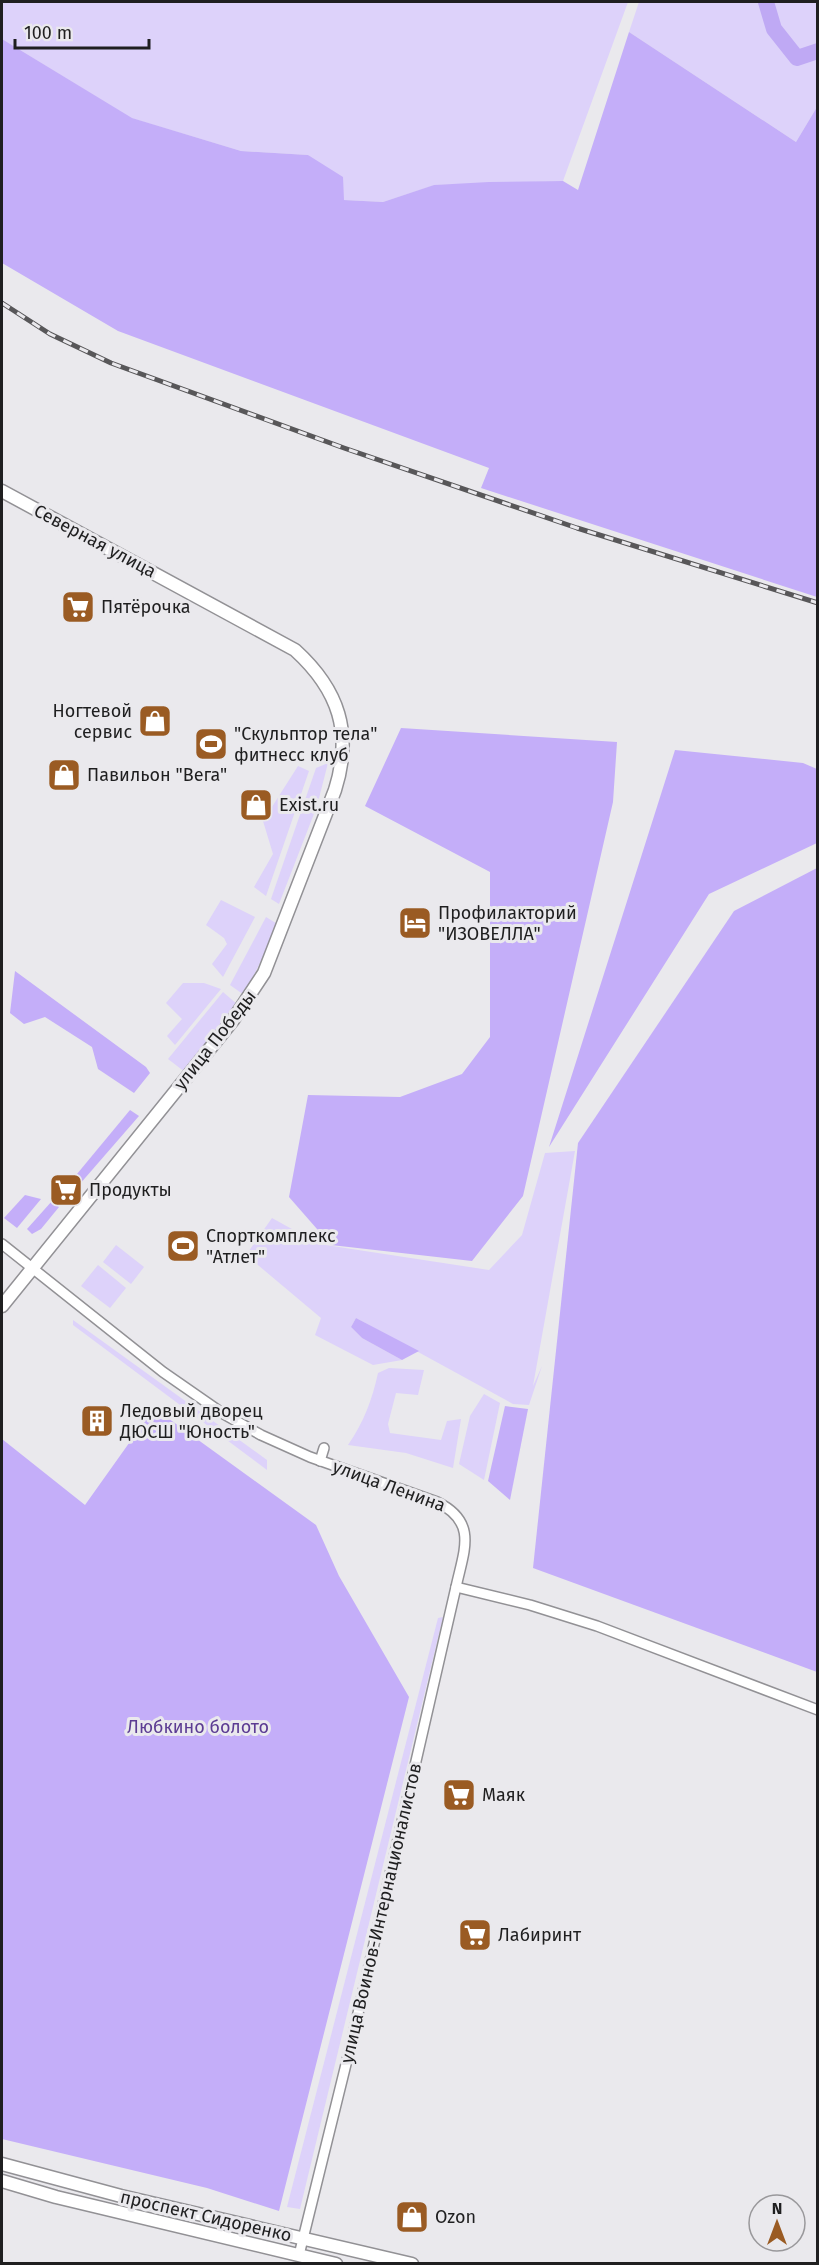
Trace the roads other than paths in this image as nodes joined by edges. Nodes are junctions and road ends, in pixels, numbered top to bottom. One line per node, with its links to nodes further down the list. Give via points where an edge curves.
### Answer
1 (2, 491): 2 (main road, Северная улица, via 296,650 317,669 327,685)
2 (342, 729): 4 (main road, улица Победы, via 343,754 335,790 264,973 233,1020)
3 (2, 1244): 4 (street, улица Ленина)
4 (31, 1268): 5 (main road, улица Победы); 7 (street, улица Ленина, via 163,1372 222,1413)
5 (2, 1306)
6 (324, 1448): 7 (street)
7 (320, 1461): 8 (street, улица Ленина, via 452,1510 466,1534)
8 (456, 1587): 9 (street, via 597,1626); 12 (street, улица Воинов-Интернационалистов)
9 (818, 1710)
10 (2, 2164): 12 (main road, проспект Сидоренко)
11 (2, 2181): 13 (main road, проспект Сидоренко, via 56,2198)
12 (303, 2238): 13 (street, улица Воинов-Интернационалистов); 15 (main road, проспект Сидоренко)
13 (298, 2255): 14 (main road, проспект Сидоренко)
14 (336, 2264)
15 (412, 2264)

